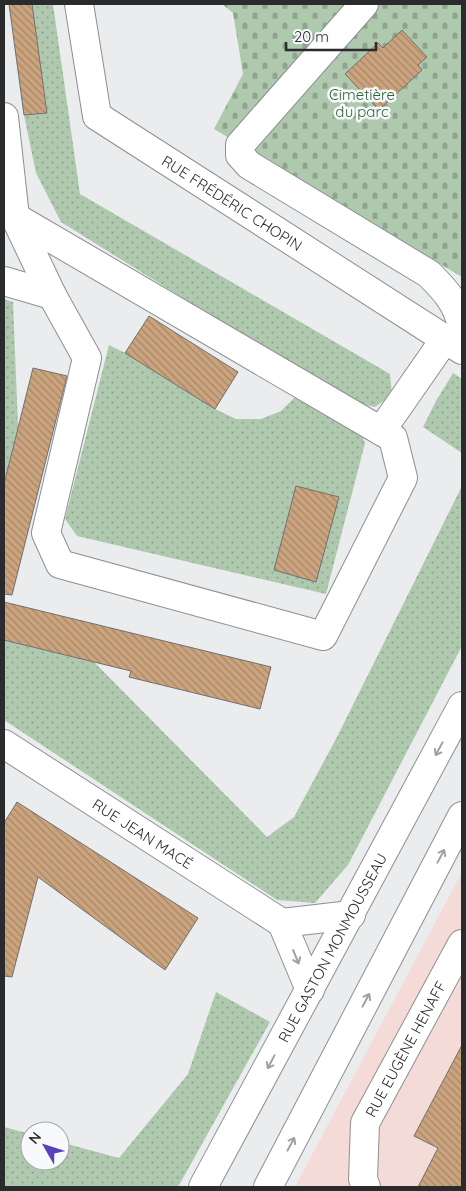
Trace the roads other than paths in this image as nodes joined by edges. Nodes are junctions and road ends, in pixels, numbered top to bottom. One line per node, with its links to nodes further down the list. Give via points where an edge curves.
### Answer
1 (79, 4): 7 (street, RUE FRÉDÉRIC CHOPIN, via 97,116)
2 (364, 4): 7 (street, via 240,145 240,155 249,165 429,274 450,295 461,318)
3 (4, 117): 4 (street)
4 (10, 216): 6 (street); 8 (street)
5 (4, 281): 6 (street)
6 (52, 295): 8 (street, via 87,358 46,533 60,564 323,636 403,478 393,438)
7 (456, 339): 8 (street)
8 (382, 431)
9 (462, 706): 12 (street, RUE GASTON MONMOUSSEAU, one-way to 12)
10 (4, 744): 13 (street, RUE JEAN MACÉ)
11 (462, 816): 17 (street, one-way to 11)
12 (351, 915): 13 (street); 15 (street, RUE GASTON MONMOUSSEAU)
13 (282, 923): 15 (street, one-way to 15)
14 (462, 944): 18 (street, RUE EUGÈNE HENAFF, via 365,1122 363,1179)
15 (310, 990): 16 (street, RUE GASTON MONMOUSSEAU, one-way to 16)
16 (203, 1187)
17 (268, 1187)
18 (366, 1187)

